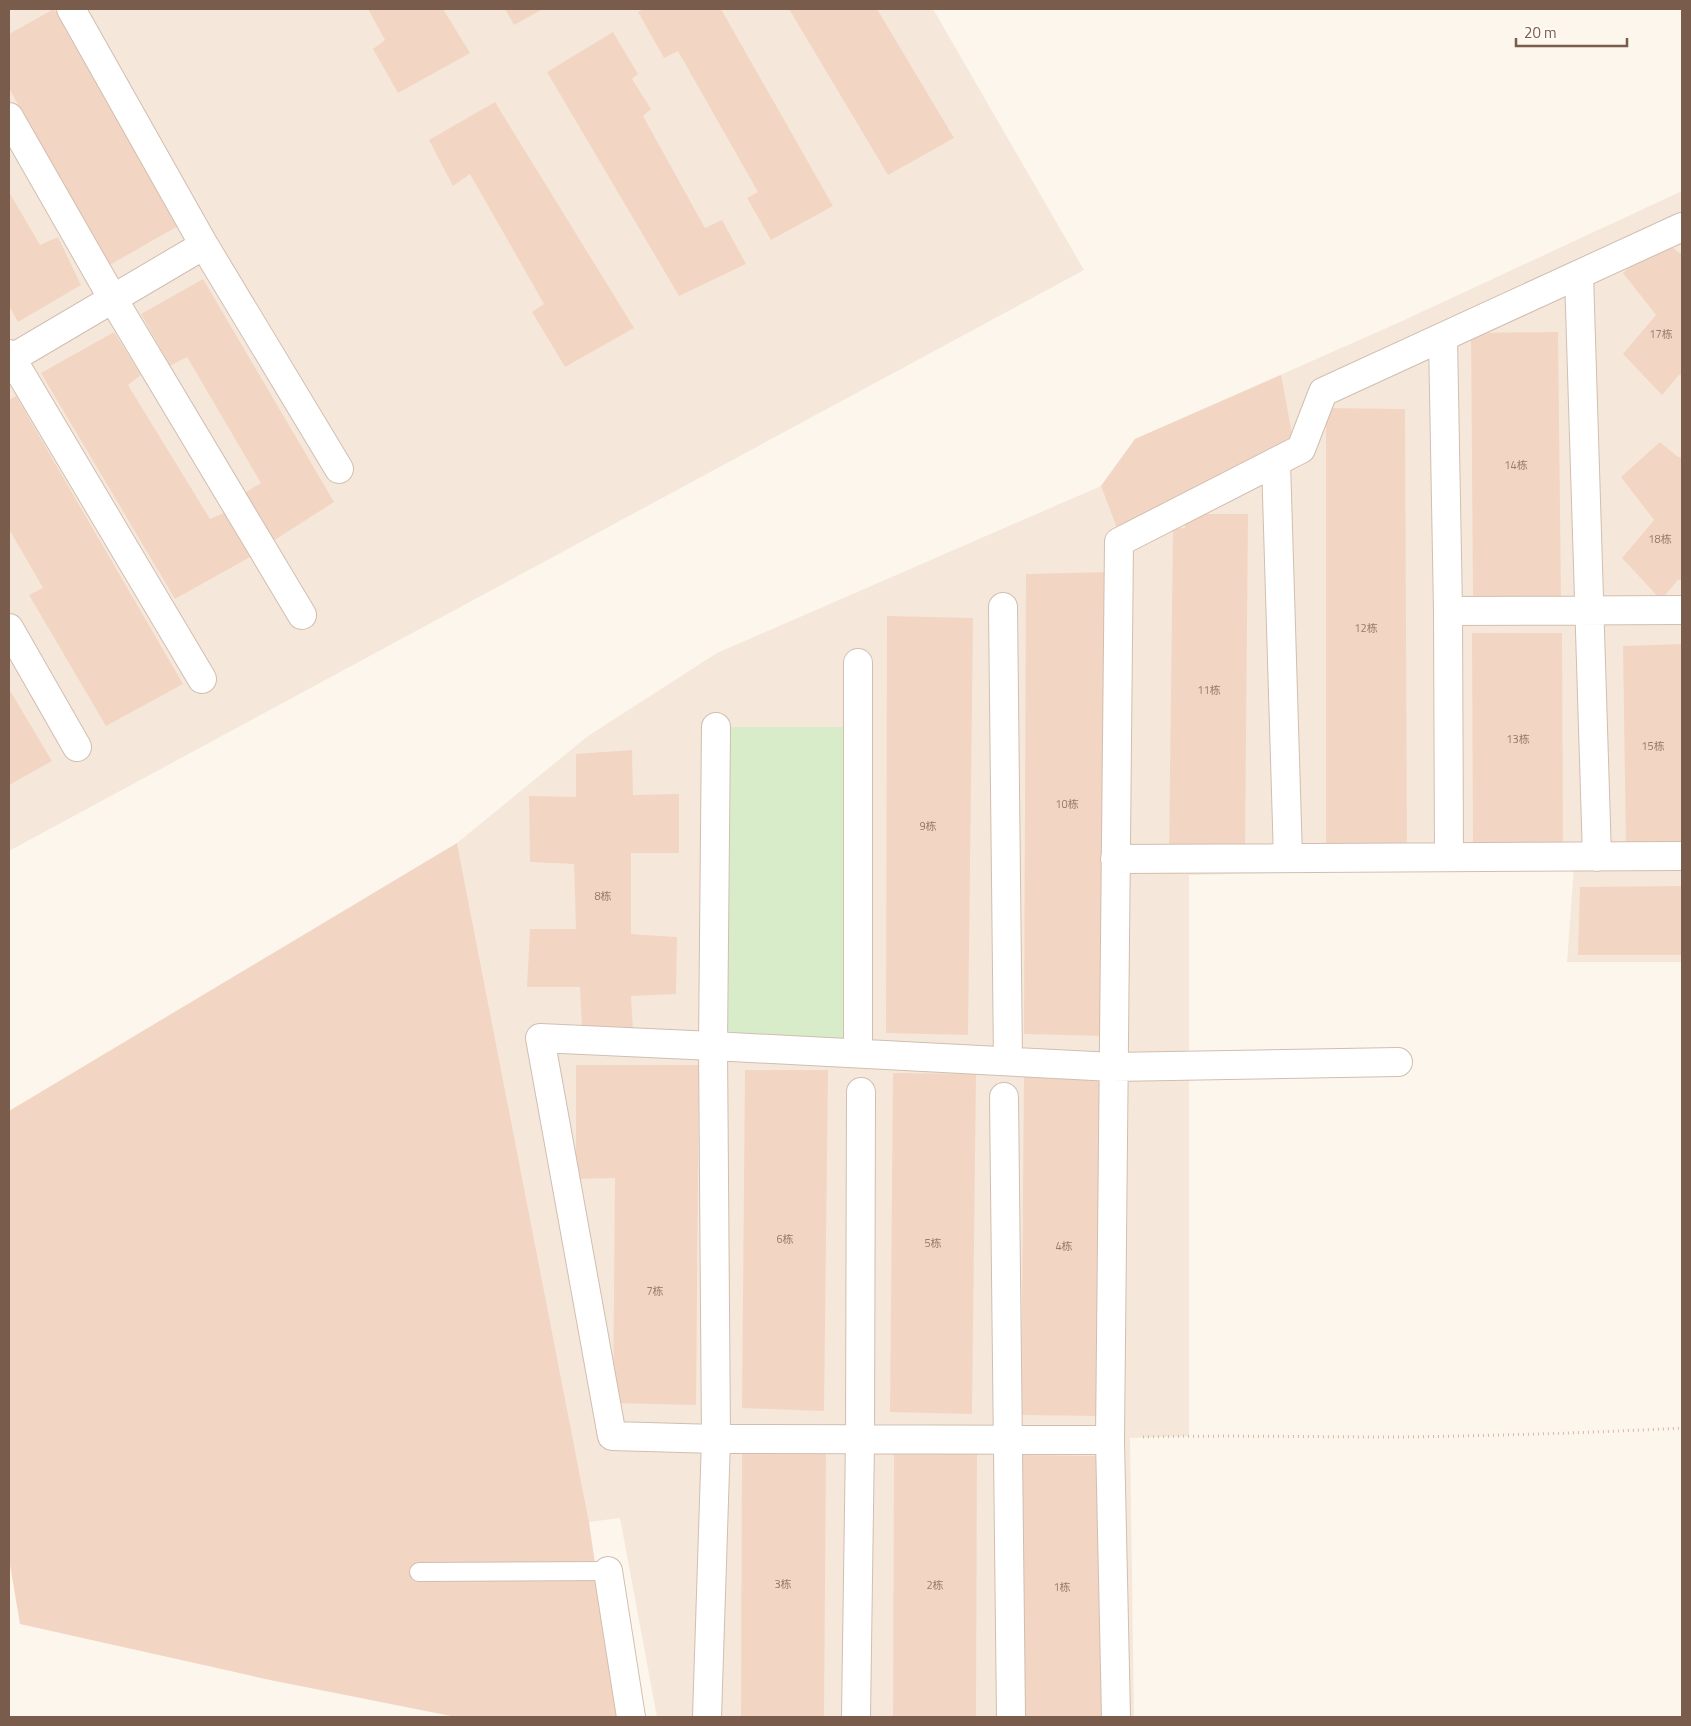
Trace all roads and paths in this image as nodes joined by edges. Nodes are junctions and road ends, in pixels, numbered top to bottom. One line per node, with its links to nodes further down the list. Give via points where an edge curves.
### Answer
1 (71, 9): 4 (street)
2 (9, 117): 6 (street)
3 (1682, 227): 5 (street)
4 (204, 245): 6 (street); 10 (street)
5 (1579, 275): 7 (street); 12 (street)
6 (113, 299): 8 (street); 15 (street)
7 (1442, 337): 9 (street, via 1324,392 1301,449); 14 (street)
8 (10, 358): 18 (street)
9 (1276, 462): 24 (street); 25 (street, via 1119,542)
10 (340, 468)
11 (1003, 607): 28 (street)
12 (1590, 610): 13 (street); 14 (street); 23 (street)
13 (1682, 610)
14 (1448, 611): 22 (street)
15 (302, 615)
16 (9, 628): 20 (street)
17 (858, 663): 27 (street)
18 (202, 679)
19 (716, 727): 26 (street)
20 (77, 747)
21 (1682, 856): 23 (street)
22 (1449, 857): 23 (street); 24 (street)
23 (1597, 857)
24 (1288, 858): 25 (street)
25 (1115, 859): 30 (street)
26 (713, 1046): 27 (street); 34 (street); 34 (street, via 540,1038 612,1436)
27 (858, 1053): 28 (street)
28 (1008, 1061): 30 (street)
29 (1398, 1062): 30 (street)
30 (1113, 1067): 36 (street)
31 (861, 1092): 35 (street)
32 (1004, 1097): 37 (street)
33 (1682, 1428): 36 (path, via 1569,1434 1189,1436)
34 (716, 1439): 35 (street); 41 (street)
35 (860, 1440): 37 (street); 42 (street)
36 (1110, 1440): 37 (street); 44 (street)
37 (1009, 1441): 43 (street)
38 (608, 1571): 39 (lane); 40 (street)
39 (419, 1572)
40 (631, 1717)
41 (707, 1717)
42 (856, 1717)
43 (1011, 1717)
44 (1116, 1717)

